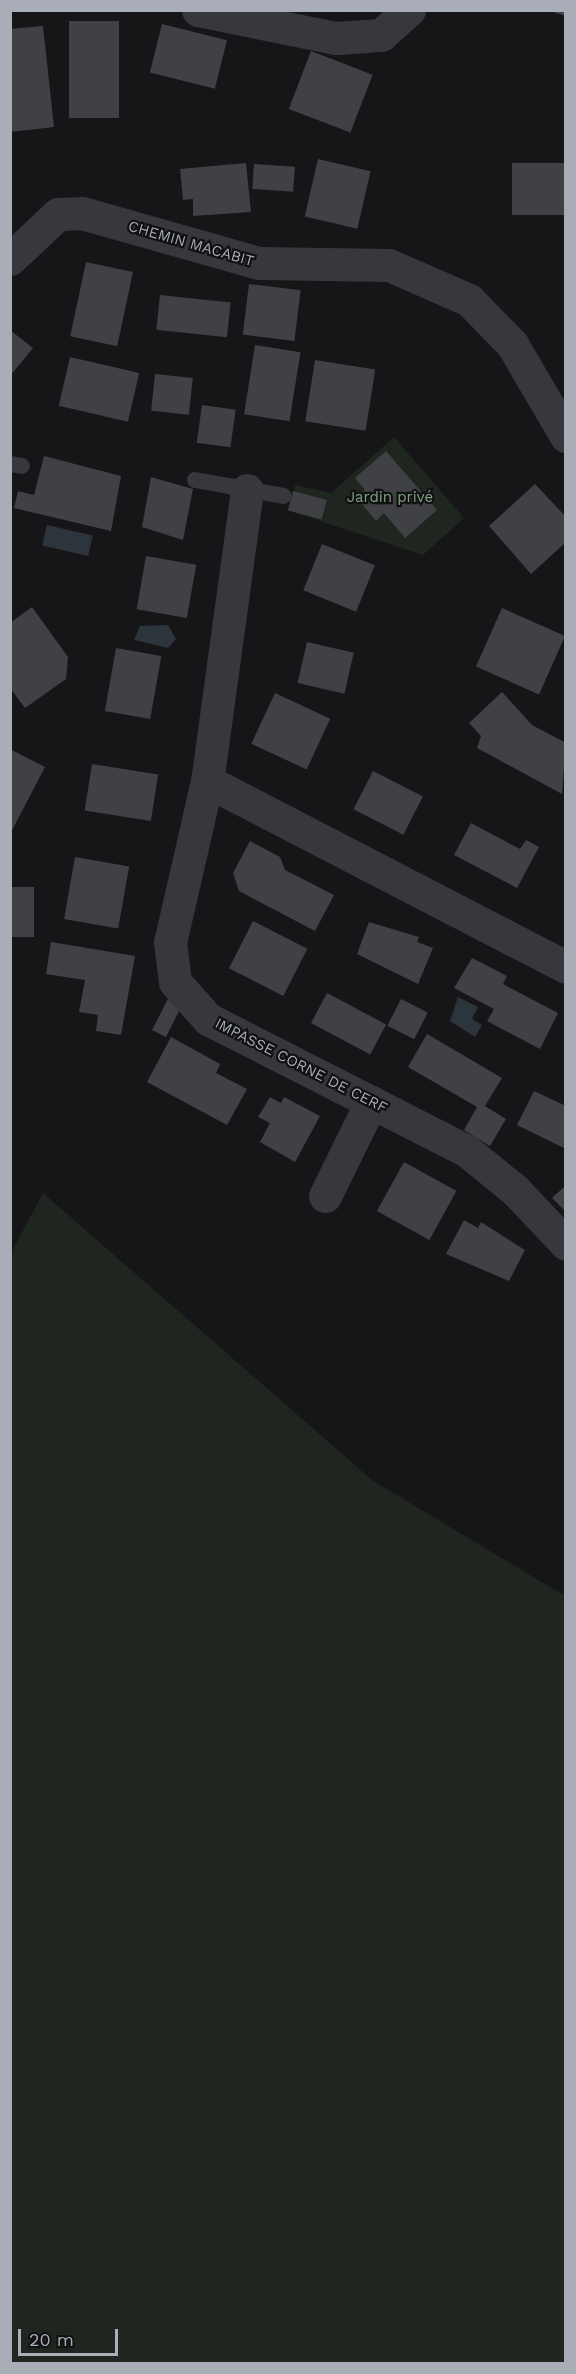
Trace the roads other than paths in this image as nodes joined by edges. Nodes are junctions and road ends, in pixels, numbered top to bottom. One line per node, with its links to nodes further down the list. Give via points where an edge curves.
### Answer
1 (198, 10): 2 (street, via 336,38 381,35)
2 (410, 10)
3 (10, 259): 4 (street, CHEMIN MACABIT, via 58,214 82,213 259,264 389,266 469,300 512,344)
4 (566, 436)
5 (195, 480): 6 (lane)
6 (247, 490): 7 (lane); 8 (street, IMPASSE CORNE DE CERF)
7 (284, 496)
8 (207, 782): 9 (street); 10 (street, IMPASSE CORNE DE CERF, via 170,942 175,982 208,1019)
9 (566, 967)
10 (371, 1102): 11 (street); 12 (street, IMPASSE CORNE DE CERF, via 466,1151 515,1190)
11 (325, 1197)
12 (566, 1244)

